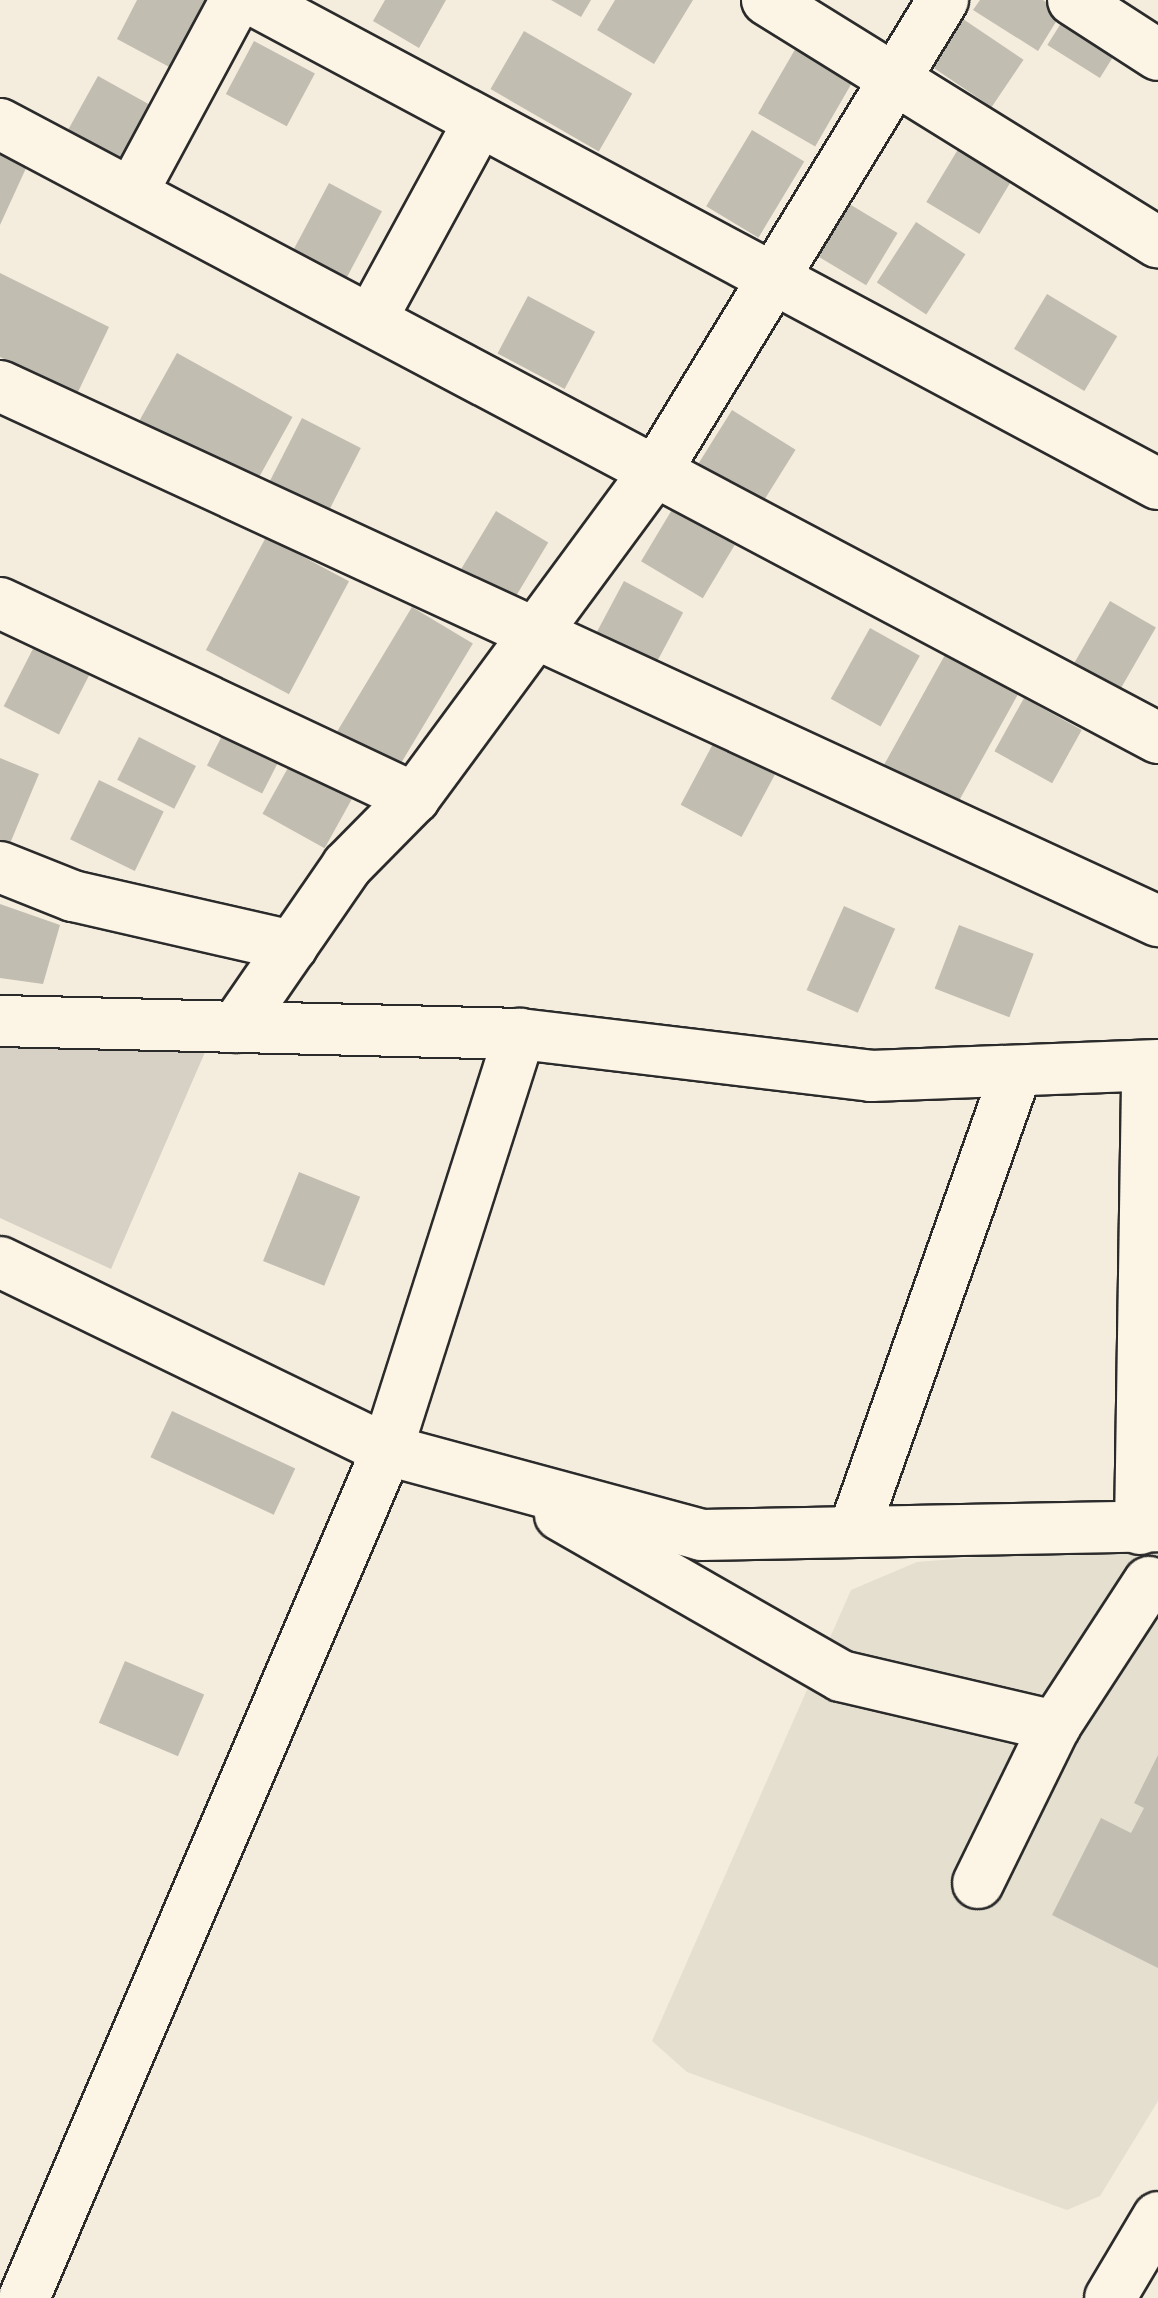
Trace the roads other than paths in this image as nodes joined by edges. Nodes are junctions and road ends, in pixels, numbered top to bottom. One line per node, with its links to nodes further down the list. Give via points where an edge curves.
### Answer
1 (236, 0): 10 (street)
2 (253, 0): 8 (street)
3 (767, 0): 7 (street)
4 (943, 0): 7 (street)
5 (1072, 0): 6 (street)
6 (1158, 55)
7 (893, 70): 11 (street); 12 (street)
8 (479, 122): 12 (street); 13 (street)
9 (0, 124): 10 (street)
10 (133, 191): 13 (street)
11 (1158, 242)
12 (772, 273): 15 (street); 16 (street)
13 (372, 318): 15 (street)
14 (0, 386): 18 (street)
15 (659, 466): 18 (street); 19 (street)
16 (1158, 484)
17 (0, 602): 20 (street)
18 (537, 638): 20 (street); 22 (street)
19 (1158, 738)
20 (414, 798): 23 (street, via 347,866)
21 (0, 867): 23 (street, via 72,896)
22 (1158, 921)
23 (292, 946): 25 (street)
24 (0, 1021): 25 (street)
25 (236, 1027): 26 (street)
26 (520, 1034): 28 (street, via 871,1076); 30 (street)
27 (1152, 1066): 28 (street); 33 (street)
28 (1016, 1072): 32 (street)
29 (0, 1262): 30 (street)
30 (387, 1450): 31 (street); 38 (street)
31 (494, 1478): 32 (street, via 701,1534); 35 (street, via 842,1676)
32 (855, 1526): 33 (street)
33 (1149, 1528)
34 (1149, 1582): 35 (street)
35 (1055, 1726): 36 (street)
36 (978, 1883)
37 (1158, 2217): 39 (street)
38 (24, 2298)
39 (1110, 2298)

